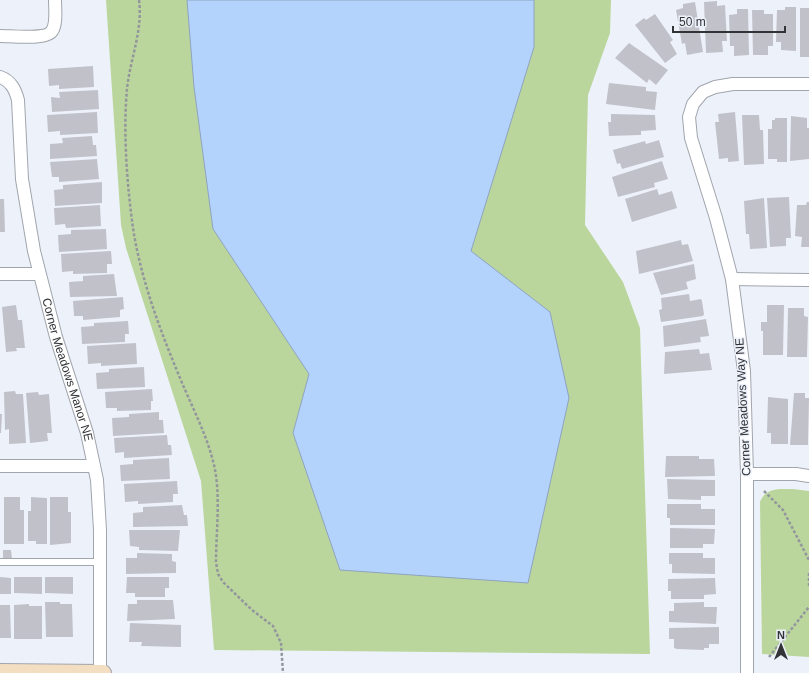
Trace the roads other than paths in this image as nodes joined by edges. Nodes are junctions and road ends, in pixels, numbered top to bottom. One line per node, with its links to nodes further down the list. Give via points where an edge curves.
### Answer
1 (55, 0): 2 (street, via 53,31 48,35)
2 (0, 36)
3 (0, 77): 6 (street, Corner Meadows Manor NE, via 14,88 18,100 22,179)
4 (809, 84): 7 (street, Corner Meadows Way NE, via 715,86 703,92 693,104 689,117 691,138)
5 (0, 274): 6 (street)
6 (39, 274): 10 (street, Corner Meadows Manor NE, via 87,433)
7 (732, 279): 8 (street); 11 (street, Corner Meadows Way NE, via 744,371)
8 (809, 280)
9 (0, 466): 10 (street)
10 (94, 466): 14 (street, Corner Meadows Manor NE, via 100,508)
11 (747, 474): 12 (street); 18 (street, Corner Meadows Way NE)
12 (809, 476)
13 (0, 562): 14 (lane)
14 (100, 562): 16 (street, Corner Meadows Manor NE)
15 (0, 672): 16 (street)
16 (100, 673): 17 (street)
17 (103, 673)
18 (747, 673)

